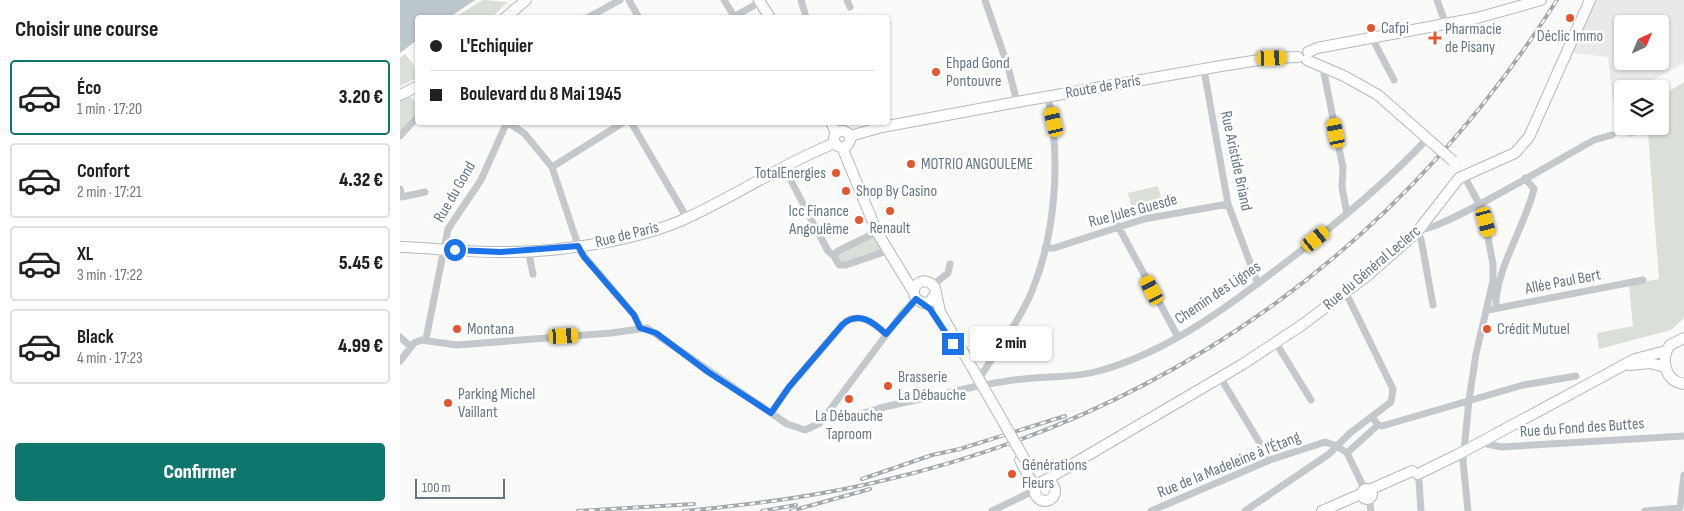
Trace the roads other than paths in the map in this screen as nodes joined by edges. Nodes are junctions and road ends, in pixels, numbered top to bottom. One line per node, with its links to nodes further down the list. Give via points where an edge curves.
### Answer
1 (526, 0): 11 (main road)
2 (620, 0): 12 (street)
3 (629, 0): 13 (street)
4 (724, 0): 14 (street)
5 (801, 0): 18 (street)
6 (985, 0): 28 (street)
7 (1437, 0): 19 (street)
8 (1541, 0): 19 (main road, Route de Paris)
9 (1590, 0): 42 (main road, Rue du Général Leclerc, via 1529,137 1515,153)
10 (762, 1): 15 (street); 16 (main road); 17 (main road)
11 (508, 15)
12 (592, 15)
13 (637, 15)
14 (732, 15)
15 (737, 15)
16 (769, 15)
17 (774, 15)
18 (805, 15)
19 (1446, 24): 20 (main road, Route de Paris)
20 (1372, 38): 21 (main road, Route de Paris, via 1317,48); 24 (street)
21 (1304, 56): 22 (main road); 23 (main road, Route de Paris)
22 (1323, 68): 38 (main road, via 1378,95); 47 (street, via 1343,168 1342,188)
23 (1204, 70): 27 (main road, Route de Paris); 46 (street, Rue Aristide Briand)
24 (1394, 80)
25 (415, 88): 26 (main road)
26 (400, 95)
27 (1047, 97): 28 (main road, Route de Paris); 54 (street, via 1054,122 1055,160)
28 (1022, 101): 37 (main road, Route de Paris)
29 (415, 119): 36 (street)
30 (503, 125): 55 (street, Rue du Gond, via 481,180 449,226)
31 (508, 125): 39 (street, via 524,133)
32 (626, 125): 39 (street)
33 (631, 125): 48 (street)
34 (833, 125): 37 (main road)
35 (1612, 135): 41 (street, via 1594,140)
36 (400, 136)
37 (841, 137): 40 (main road, Rue de Paris); 51 (main road); 63 (main road, via 868,201 900,262 910,275)
38 (1428, 138): 42 (main road, bridge, via 1453,161); 47 (street, Chemin des Lignes)
39 (552, 167): 52 (street)
40 (784, 167): 48 (main road, Rue de Paris); 58 (street, via 828,251)
41 (1525, 178): 45 (street); 67 (street, via 1534,189 1501,278)
42 (1466, 179): 45 (street); 50 (main road, Rue du Général Leclerc, via 1455,182)
43 (400, 189): 44 (street, via 402,197)
44 (425, 192)
45 (1480, 202): 50 (street, via 1432,228); 68 (street, via 1489,232 1493,264)
46 (1228, 204): 49 (street, Rue Jules Guesde); 62 (street, Rue Aristide Briand)
47 (1348, 214): 62 (street, Chemin des Lignes)
48 (688, 218): 52 (main road, Rue de Paris, via 624,239)
49 (1118, 226): 54 (street, Rue Jules Guesde, via 1054,248); 72 (street)
50 (1419, 231): 64 (main road, Rue du Général Leclerc); 66 (street)
51 (877, 232): 57 (main road); 58 (street)
52 (578, 246): 56 (main road, Rue de Paris); 69 (street, via 634,315)
53 (400, 247): 55 (main road, Rue de Paris)
54 (1045, 248): 84 (street, via 1032,291)
55 (443, 250): 56 (main road, Rue de Paris); 74 (street, Rue du Gond)
56 (528, 250): 60 (street)
57 (887, 251): 58 (street, via 842,266); 65 (main road)
58 (834, 256)
59 (950, 264): 63 (street, via 948,272)
60 (533, 274)
61 (1643, 280): 67 (street, Allée Paul Bert)
62 (1258, 284): 72 (street, Chemin des Lignes)
63 (931, 286): 65 (main road, via 916,285); 65 (main road, via 930,302); 78 (main road, via 938,309)
64 (1346, 293): 75 (main road, Rue du Général Leclerc); 90 (street, via 1393,389 1391,402)
65 (917, 298): 70 (street); 78 (main road, via 933,312)
66 (1433, 305)
67 (1496, 308): 68 (street, Allée Paul Bert)
68 (1488, 310): 87 (street, via 1476,354)
69 (640, 328): 74 (street, via 611,334 458,346); 88 (street, via 656,333)
70 (886, 334): 88 (street, via 865,318 846,321); 89 (street)
71 (400, 337): 76 (street)
72 (1178, 338): 84 (street, Chemin des Lignes, via 1100,370 1064,377)
73 (1684, 338): 77 (main road, via 1675,341)
74 (426, 339): 76 (street)
75 (1276, 343): 83 (main road, Rue du Général Leclerc); 86 (street)
76 (411, 347): 79 (street)
77 (1666, 351): 80 (main road, via 1644,355); 81 (main road)
78 (961, 352): 84 (main road)
79 (400, 361)
80 (1625, 366): 81 (main road, via 1650,363); 91 (main road)
81 (1665, 367): 85 (main road, via 1673,380)
82 (1576, 376): 87 (street)
83 (1220, 377): 99 (street); 100 (main road, Rue du Général Leclerc)
84 (978, 380): 89 (street, Chemin des Lignes, via 953,392 840,420); 98 (main road)
85 (1684, 384)
86 (1310, 400)
87 (1469, 400): 92 (street); 96 (street)
88 (771, 413): 89 (street, via 793,427 806,430 816,426)
89 (827, 414)
90 (1372, 417): 92 (street); 95 (street)
91 (1524, 417): 94 (main road); 96 (main road)
92 (1378, 425): 97 (street)
93 (1684, 436): 94 (street, Rue du Fond des Buttes, via 1501,447)
94 (1484, 441): 96 (main road)
95 (1337, 446): 97 (street); 99 (street, Rue de la Madeleine à l'Étang, via 1325,442); 113 (street)
96 (1465, 448): 101 (main road); 118 (street)
97 (1347, 453): 105 (street)
98 (1022, 460): 103 (main road); 106 (street, via 1029,484)
99 (1270, 460): 112 (street, Rue de la Madeleine à l'Étang)
100 (1073, 464): 103 (main road, Rue du Général Leclerc); 104 (main road)
101 (1415, 473): 105 (main road); 117 (street, via 1419,480)
102 (1684, 475): 119 (street, via 1680,508)
103 (1039, 485): 104 (main road, via 1051,482); 106 (street); 108 (main road, via 1036,497)
104 (1055, 488): 107 (main road)
105 (1367, 494): 114 (main road); 115 (main road); 116 (street)
106 (1016, 499): 109 (street)
107 (1052, 499): 108 (main road); 111 (main road)
108 (1041, 501): 110 (main road)
109 (992, 511)
110 (1046, 511)
111 (1054, 511)
112 (1151, 511)
113 (1245, 511)
114 (1322, 511)
115 (1335, 511)
116 (1370, 511)
117 (1422, 511)
118 (1468, 511)
119 (1645, 511)

